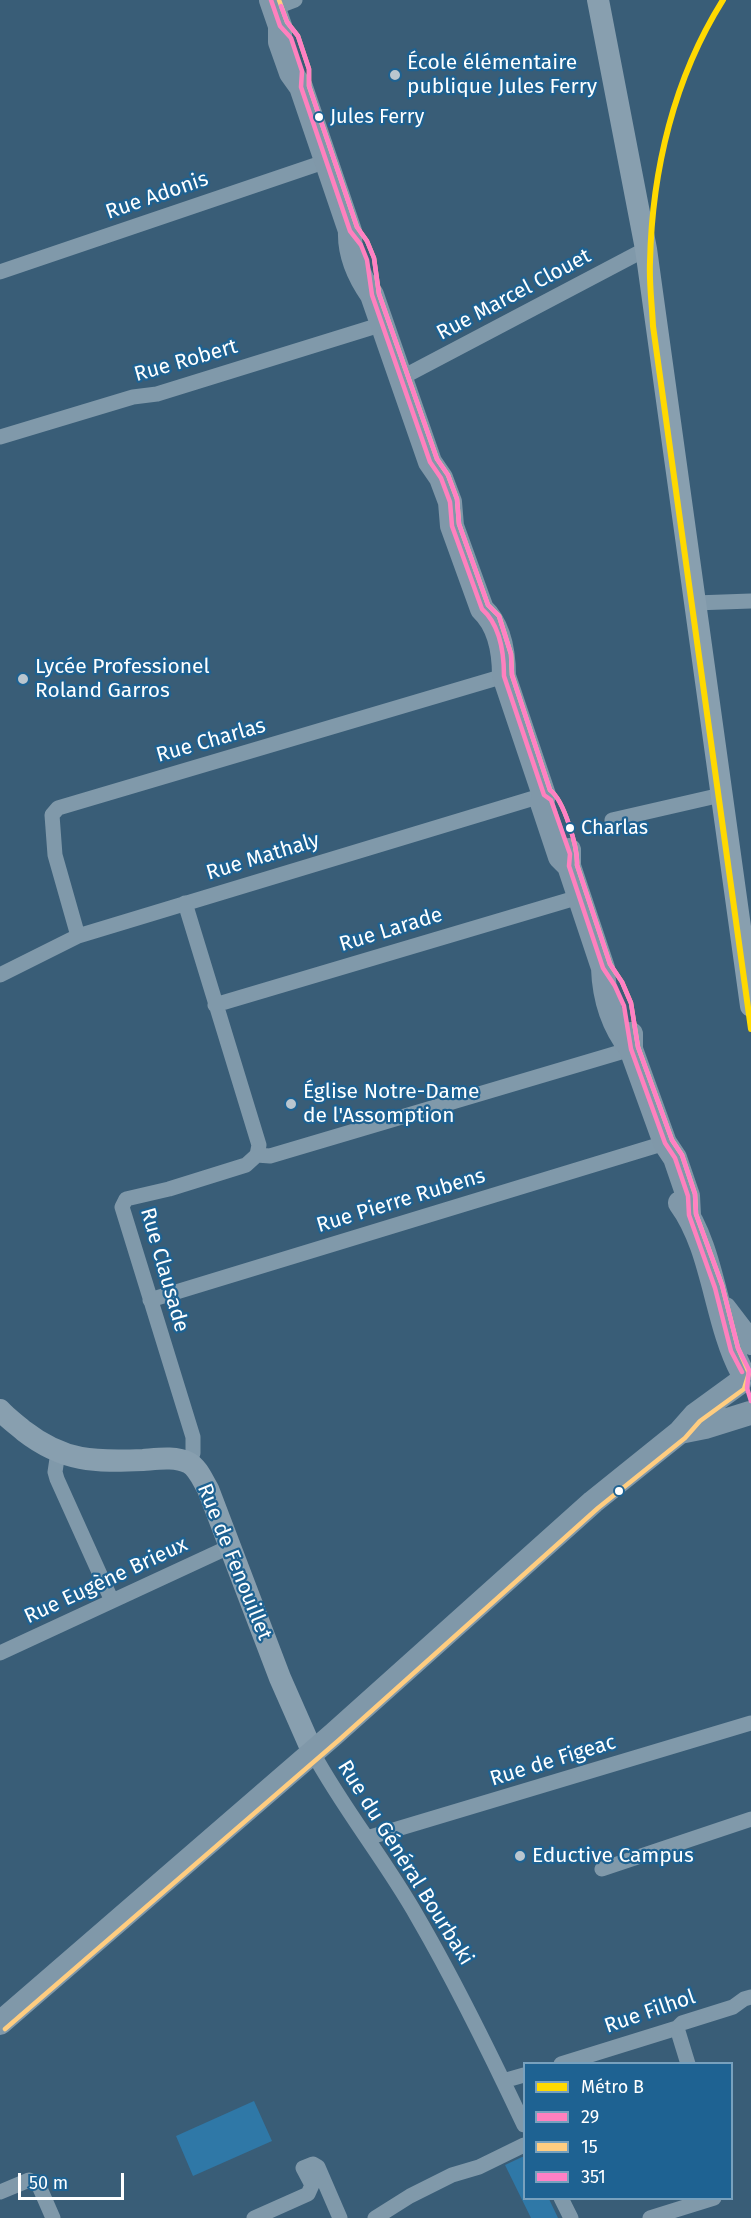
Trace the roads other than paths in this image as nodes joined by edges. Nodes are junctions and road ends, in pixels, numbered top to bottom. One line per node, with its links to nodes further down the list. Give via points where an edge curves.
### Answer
1 (598, 0): 4 (street)
2 (280, 9): 3 (main road)
3 (327, 160): 5 (street, Rue Adonis); 6 (main road, via 350,231 360,240 372,272 372,295)
4 (646, 249): 7 (street, Rue Marcel Clouet); 10 (street)
5 (0, 272)
6 (383, 324): 7 (main road); 8 (street, Rue Robert)
7 (401, 378): 11 (main road, via 430,462 450,502 452,526 482,609 492,618 504,656)
8 (0, 437)
9 (751, 601): 10 (street)
10 (695, 603): 13 (street)
11 (504, 676): 12 (main road); 17 (street, Rue Charlas, via 58,808 52,815 56,855)
12 (544, 795): 15 (main road, via 551,800 570,854 569,866); 16 (street, Rue Mathaly)
13 (721, 795): 14 (street); 20 (street)
14 (612, 820)
15 (579, 897): 19 (street, Rue Larade); 21 (main road, via 603,968 614,981 625,1008)
16 (185, 903): 17 (street, Rue Mathaly); 19 (street)
17 (78, 936): 18 (street, Rue Mathaly)
18 (0, 975)
19 (215, 1005): 23 (street, via 259,1145)
20 (751, 1006)
21 (631, 1049): 22 (main road); 23 (street, via 270,1156)
22 (665, 1143): 24 (main road, via 675,1158 688,1196 689,1215); 25 (street, Rue Pierre Rubens)
23 (257, 1155): 25 (street, Rue Clausade, via 246,1165 126,1199 122,1207)
24 (715, 1288): 26 (main road); 27 (main road, via 731,1351)
25 (150, 1300): 32 (street, Rue Clausade, via 193,1437)
26 (751, 1343)
27 (744, 1372): 29 (main road, via 741,1399); 30 (main road)
28 (0, 1410): 31 (street, Rue de Fenouillet)
29 (751, 1413): 30 (main road)
30 (680, 1432): 37 (main road, via 593,1502)
31 (58, 1452): 32 (street, Rue de Fenouillet, via 88,1460 170,1459); 34 (street, via 57,1479)
32 (189, 1464): 33 (street, Rue de Fenouillet, via 208,1489)
33 (231, 1546): 34 (street, Rue Eugène Brieux); 37 (street, Rue de Fenouillet, via 280,1678)
34 (112, 1601): 35 (street, Rue Eugène Brieux)
35 (0, 1653)
36 (751, 1723): 39 (street, Rue de Figeac)
37 (313, 1753): 39 (street, Rue du Général Bourbaki); 42 (main road)
38 (751, 1819): 40 (street)
39 (367, 1838): 47 (street, Rue du Général Bourbaki, via 418,1917)
40 (602, 1869)
41 (747, 1998): 43 (street, Rue Filhol)
42 (0, 2023)
43 (677, 2028): 44 (street, Rue Filhol); 45 (street)
44 (567, 2062)
45 (687, 2062)
46 (523, 2076): 47 (street)
47 (503, 2081): 48 (street, Rue du Général Bourbaki)
48 (523, 2121)
49 (523, 2146): 56 (street, via 452,2175)
50 (0, 2192): 53 (street, via 29,2180 39,2186)
51 (562, 2200): 57 (street)
52 (711, 2200): 58 (street)
53 (52, 2218)
54 (254, 2218): 55 (street, via 308,2194 312,2185 303,2168 313,2164 318,2167)
55 (340, 2218)
56 (375, 2218)
57 (571, 2218)
58 (650, 2218)

